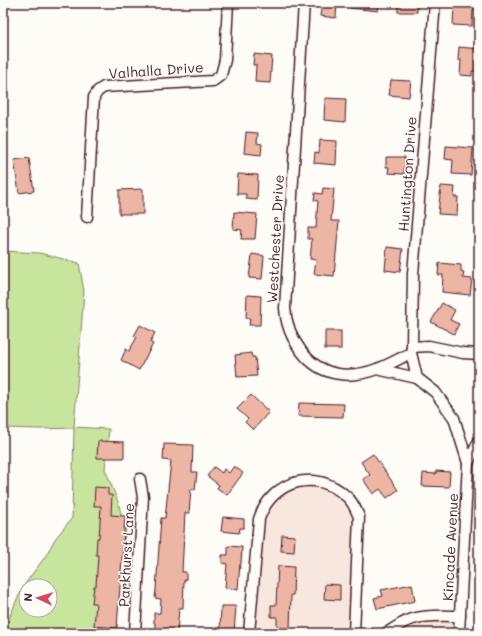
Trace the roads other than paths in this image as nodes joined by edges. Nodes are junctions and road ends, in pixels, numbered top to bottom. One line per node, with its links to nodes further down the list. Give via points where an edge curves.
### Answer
1 (228, 3): 4 (street, Valhalla Drive, via 225,60 221,75 213,81 104,87 94,97)
2 (304, 3): 7 (street, Westchester Drive, via 285,318 293,341 307,359 322,369 333,374 349,375)
3 (435, 3): 5 (street, Huntington Drive, via 413,274)
4 (87, 217)
5 (411, 350): 6 (street, via 429,346); 7 (street, Westchester Drive); 8 (street, Huntington Drive)
6 (479, 354)
7 (377, 369): 8 (street)
8 (417, 378): 10 (street, via 435,392 454,418)
9 (479, 441): 10 (street)
10 (468, 463): 12 (street, Kincade Avenue)
11 (140, 479): 13 (street, Parkhurst Lane, via 143,497)
12 (460, 616): 16 (street, via 413,619); 17 (street, Kincade Avenue)
13 (135, 633)
14 (249, 633): 15 (street, via 262,508 277,491 300,481 318,481 331,485 347,496 359,517)
15 (354, 633)
16 (386, 633)
17 (459, 633)

